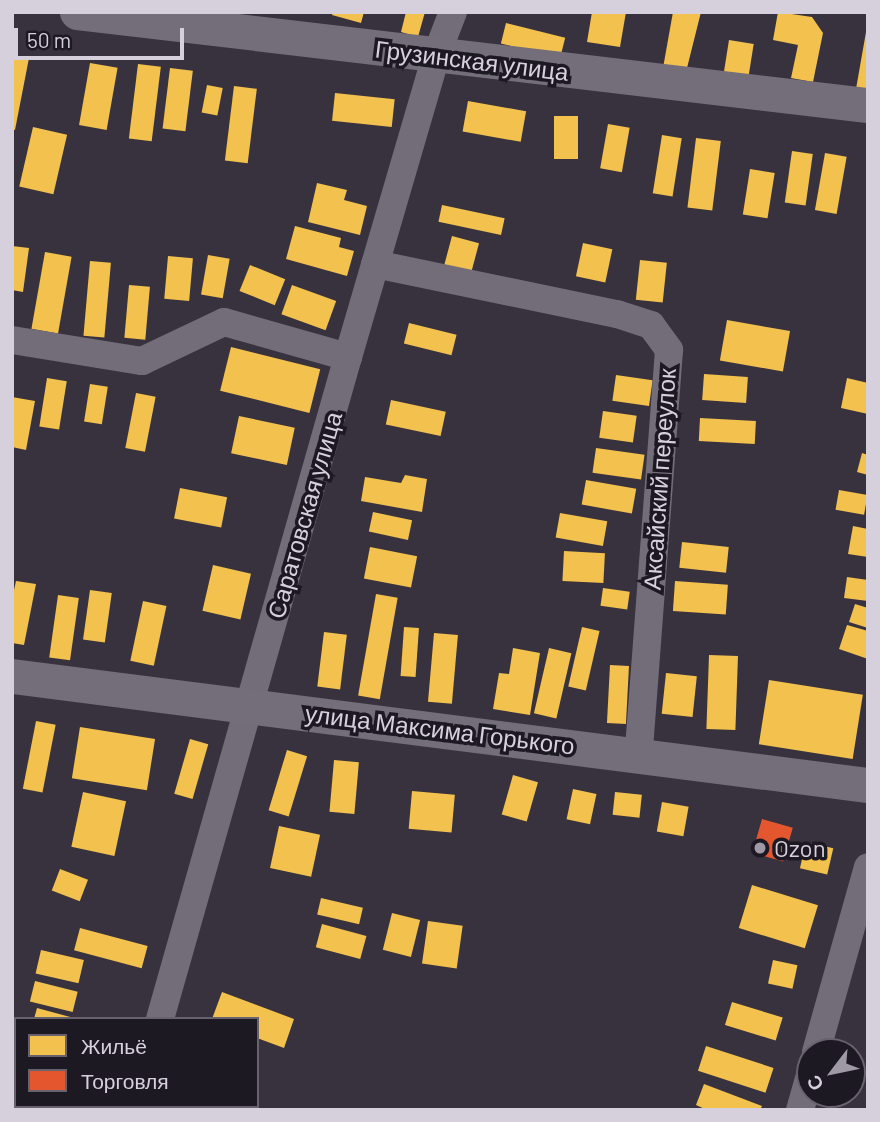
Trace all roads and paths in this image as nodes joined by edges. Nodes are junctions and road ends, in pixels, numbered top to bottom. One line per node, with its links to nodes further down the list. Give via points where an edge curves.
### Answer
1 (77, 12): 3 (main road, Грузинская улица)
2 (453, 12): 3 (street, Саратовская улица)
3 (436, 56): 4 (main road, Грузинская улица); 5 (street, Саратовская улица)
4 (868, 105)
5 (375, 264): 7 (street, Саратовская улица); 10 (street, Аксайский переулок, via 617,314 651,325 669,350)
6 (12, 340): 7 (street, via 142,361 225,322)
7 (348, 357): 9 (street, Саратовская улица)
8 (12, 676): 9 (main road, улица Максима Горького)
9 (251, 705): 10 (main road, улица Максима Горького); 13 (street, Саратовская улица)
10 (639, 754): 11 (main road, улица Максима Горького)
11 (868, 785)
12 (868, 867): 14 (street)
13 (161, 1017)
14 (820, 1038)

